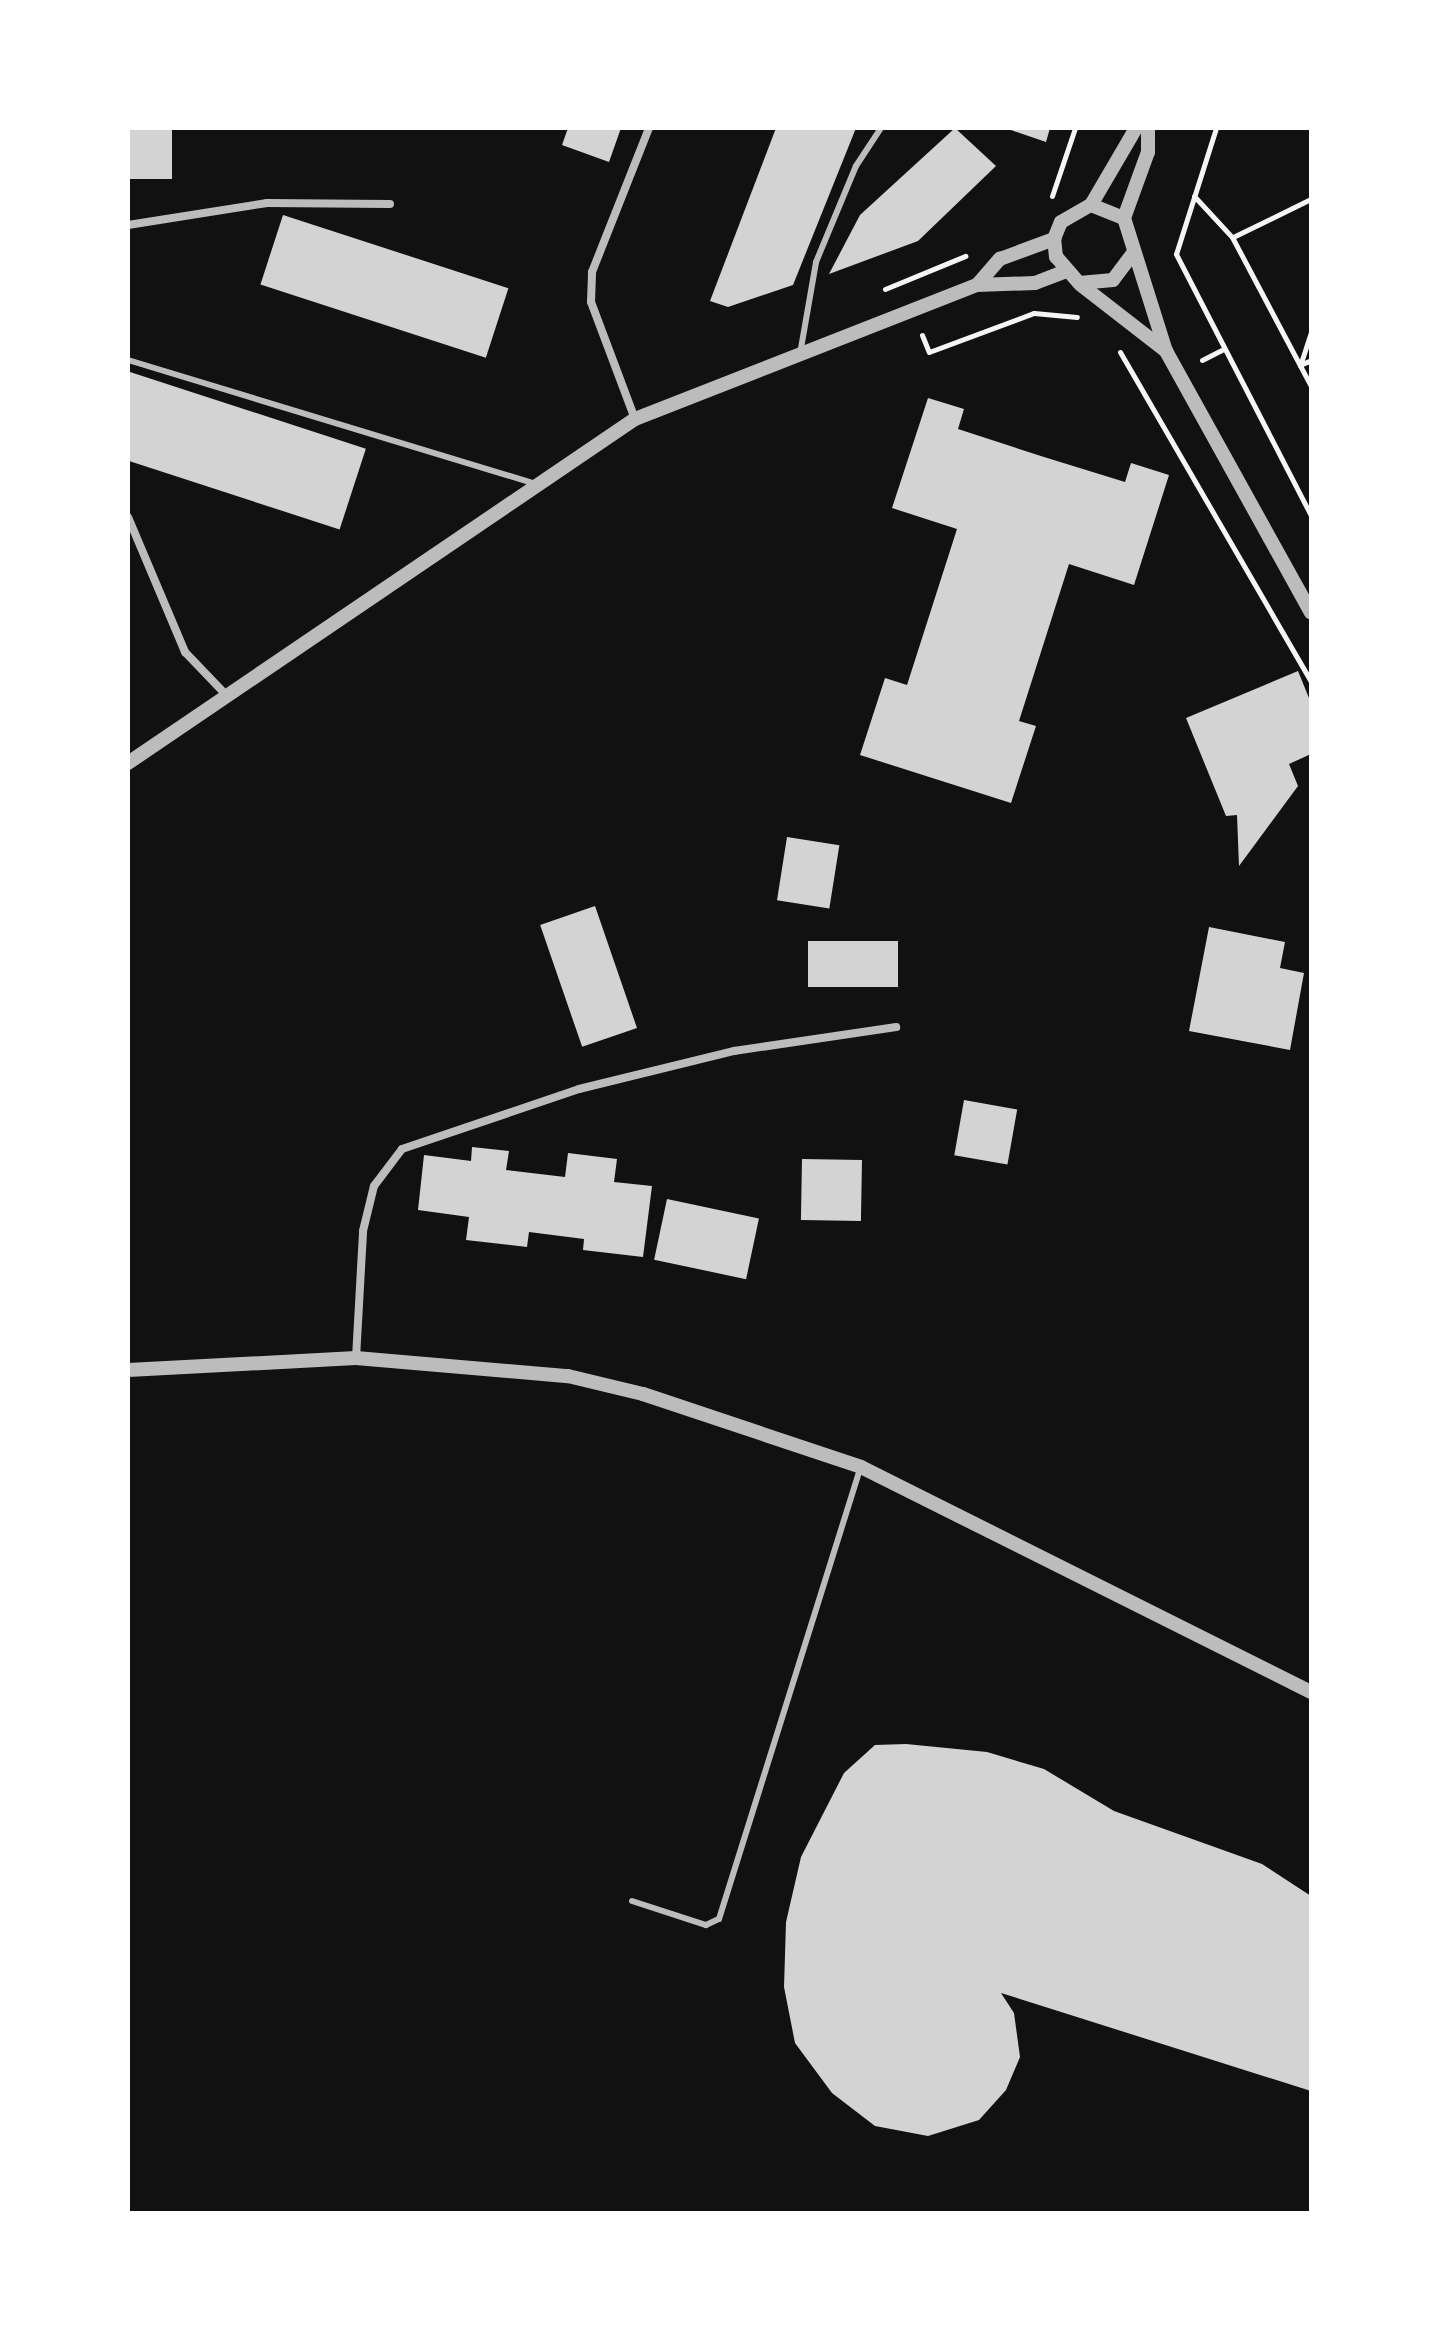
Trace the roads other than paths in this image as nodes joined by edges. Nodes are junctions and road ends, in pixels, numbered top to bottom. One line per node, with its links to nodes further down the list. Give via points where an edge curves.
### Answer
1 (649, 128): 17 (street, via 592,272 591,302)
2 (881, 128): 15 (lane, via 856,166 816,262)
3 (1136, 128): 6 (street)
4 (1148, 128): 7 (street, via 1148,152)
5 (390, 204): 8 (street, via 267,203)
6 (1091, 205): 7 (street); 9 (street, via 1061,222)
7 (1124, 218): 10 (street)
8 (128, 225)
9 (1054, 239): 11 (street); 13 (street, via 1000,259)
10 (1134, 252): 12 (street, via 1113,280); 14 (street)
11 (1064, 272): 12 (street); 13 (street, via 1022,285)
12 (1079, 283): 14 (street)
13 (977, 285): 15 (street)
14 (1166, 351): 20 (street)
15 (800, 354): 17 (street)
16 (128, 360): 18 (lane)
17 (635, 419): 18 (street)
18 (538, 485): 21 (street)
19 (128, 517): 21 (street, via 185,652)
20 (1311, 613)
21 (227, 696): 22 (street)
22 (128, 763)
23 (896, 1027): 24 (street, via 703,1058 564,1094 402,1149 374,1186 363,1231)
24 (356, 1358): 25 (street); 26 (street, via 568,1376)
25 (128, 1370)
26 (861, 1467): 27 (street); 28 (lane, via 719,1919 706,1925)
27 (1311, 1692)
28 (632, 1901)

